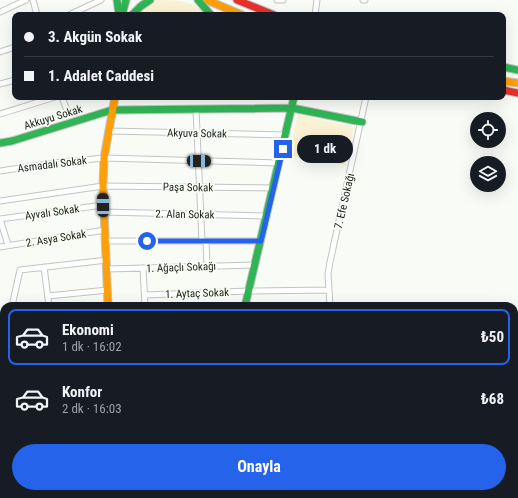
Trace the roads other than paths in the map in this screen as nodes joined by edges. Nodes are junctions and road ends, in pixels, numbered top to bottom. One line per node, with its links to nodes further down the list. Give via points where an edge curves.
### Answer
1 (12, 0): 14 (street)
2 (26, 0): 14 (street)
3 (33, 0): 16 (street)
4 (101, 0): 17 (street)
5 (117, 0): 18 (street)
6 (126, 0): 19 (street)
7 (150, 0): 20 (street)
8 (198, 0): 21 (street)
9 (207, 0): 22 (street)
10 (237, 0): 23 (street)
11 (277, 0): 12 (street)
12 (283, 0)
13 (317, 0): 24 (street)
14 (12, 7): 15 (street)
15 (0, 12)
16 (36, 12)
17 (75, 12)
18 (119, 12)
19 (123, 12)
20 (135, 12)
21 (208, 12)
22 (235, 12)
23 (267, 12)
24 (315, 12)
25 (12, 48): 26 (street)
26 (0, 52)
27 (506, 68): 28 (street)
28 (518, 70)
29 (12, 81): 32 (street)
30 (506, 81): 31 (street)
31 (518, 83)
32 (0, 84)
33 (506, 91): 34 (street)
34 (518, 93)
35 (45, 100): 44 (street)
36 (63, 100): 40 (street)
37 (115, 100): 42 (street)
38 (293, 100): 41 (street)
39 (366, 100): 45 (street, 7. Efe Sokağı)
40 (66, 108)
41 (292, 108): 43 (street, Akkuyu Sokak); 45 (street, Akkuyu Sokak); 48 (street)
42 (112, 110): 43 (street, Akkuyu Sokak); 46 (street); 49 (street, Akkuyu Sokak)
43 (196, 110): 47 (street)
44 (0, 114)
45 (362, 122): 75 (street, 7. Efe Sokağı, via 330,262)
46 (108, 132): 47 (street, Akyuva Sokak); 50 (street)
47 (197, 133): 48 (street, Akyuva Sokak); 51 (street)
48 (286, 135): 52 (street)
49 (0, 143)
50 (104, 158): 51 (street, Asmadalı Sokak); 53 (street, Asmadalı Sokak, via 54,162); 54 (street)
51 (199, 161): 52 (street, Asmadalı Sokak); 55 (street)
52 (280, 163): 56 (street)
53 (0, 171)
54 (103, 186): 55 (street, Paşa Sokak); 57 (street, Paşa Sokak); 58 (street)
55 (200, 187): 56 (street, Paşa Sokak); 59 (street)
56 (274, 188): 60 (street)
57 (0, 202)
58 (104, 208): 59 (street, 2. Alan Sokak); 61 (street, Ayvalı Sokak); 62 (street)
59 (201, 214): 60 (street, 2. Alan Sokak); 64 (street)
60 (267, 216): 65 (street)
61 (0, 219): 66 (street)
62 (105, 230): 63 (street); 66 (street, 2. Asya Sokak)
63 (105, 241): 64 (street); 68 (street)
64 (204, 241): 65 (street); 70 (street)
65 (261, 241): 69 (street)
66 (8, 245): 67 (street, 2. Asya Sokak)
67 (0, 247)
68 (106, 260): 71 (street); 73 (street)
69 (255, 265): 70 (street, 1. Ağaçlı Sokağı); 76 (street)
70 (207, 266): 72 (street, 1. Ağaçlı Sokağı)
71 (44, 267): 78 (street); 79 (street, via 20,270)
72 (143, 268): 73 (street, 1. Ağaçlı Sokağı); 77 (street)
73 (107, 269): 74 (street)
74 (108, 290): 78 (street); 81 (street)
75 (328, 290): 76 (street, 1. Aytaç Sokak); 84 (street, 7. Efe Sokağı)
76 (249, 291): 77 (street, 1. Aytaç Sokak); 83 (street)
77 (145, 295): 82 (street)
78 (48, 296): 80 (street)
79 (13, 302)
80 (49, 302)
81 (108, 302)
82 (145, 302)
83 (246, 302)
84 (330, 302)

